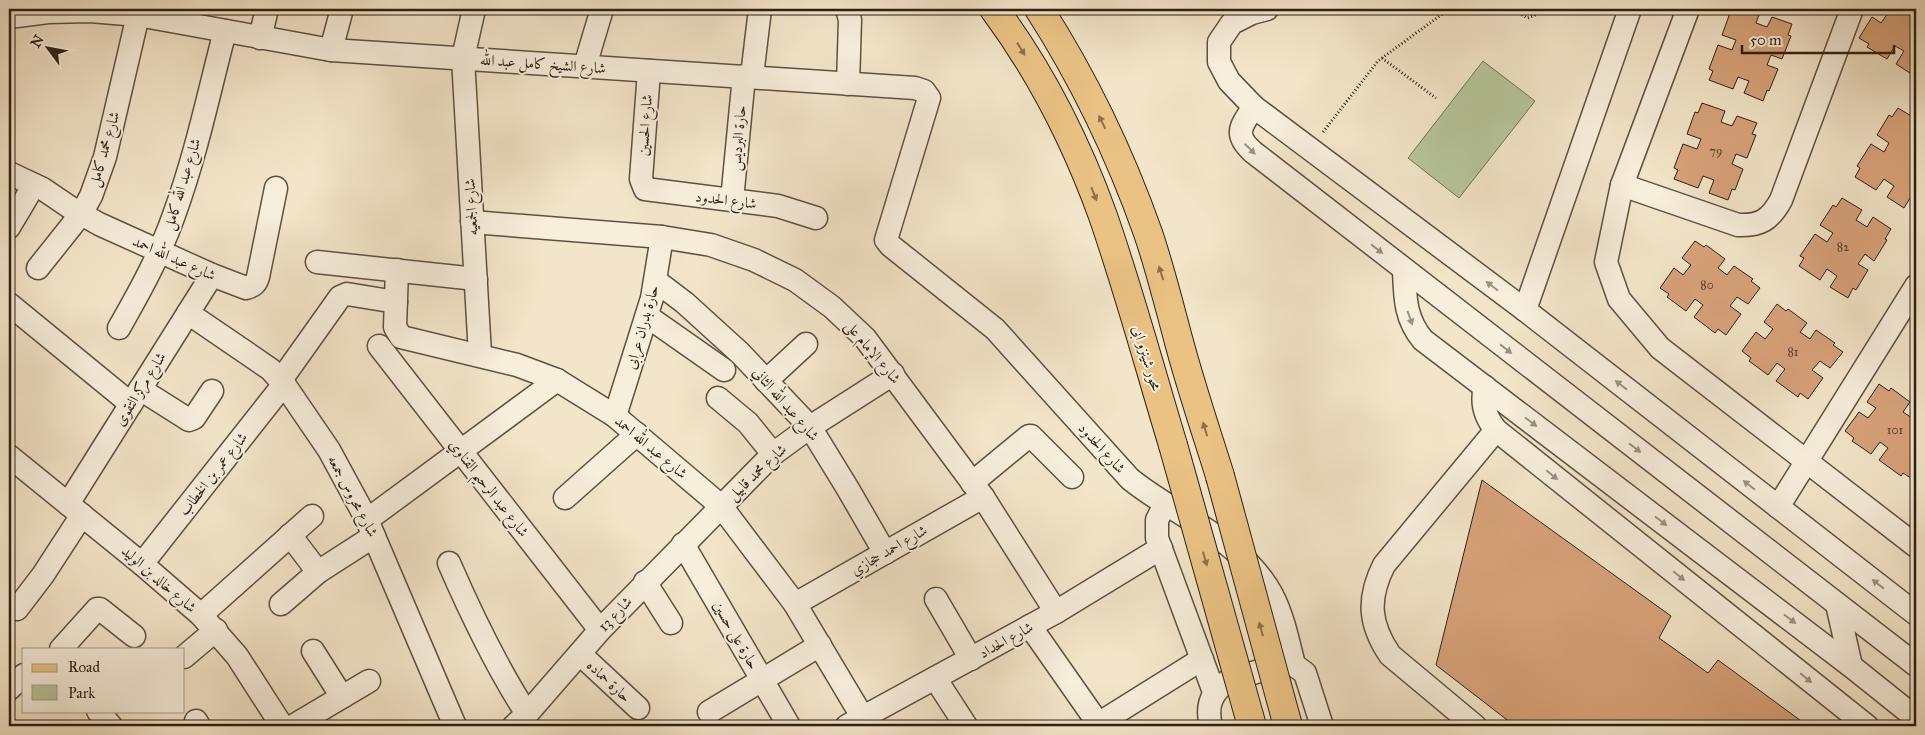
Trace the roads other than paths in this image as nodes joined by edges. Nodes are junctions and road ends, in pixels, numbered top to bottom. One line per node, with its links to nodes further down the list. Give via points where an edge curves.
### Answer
1 (267, 9): 18 (street)
2 (342, 9): 19 (street)
3 (474, 9): 20 (street, شارع الجمعيه)
4 (602, 9): 21 (street)
5 (760, 9): 23 (street, حارة البرديس)
6 (847, 9): 24 (street, via 850,20)
7 (994, 9): 132 (main road, محور شينزو ابى, one-way to 132, bridge, via 1043,85 1103,216 1174,445)
8 (1038, 9): 133 (main road, one-way to 8, bridge, via 1220,476 1148,233 1105,128)
9 (1267, 9): 25 (street, via 1232,23 1219,42 1219,62 1229,81)
10 (1630, 9): 49 (street)
11 (1688, 9): 29 (street)
12 (1852, 9): 29 (street, via 1781,200 1764,221 1738,226)
13 (48, 10): 15 (street, شارع الشيخ كامل عبد الله); 16 (street, شارع الشيخ كامل عبد الله)
14 (174, 14): 15 (street, شارع الشيخ كامل عبد الله); 17 (street, شارع الشيخ كامل عبد الله)
15 (138, 15): 32 (street, شارع محمد كامل, via 105,156)
16 (9, 17)
17 (225, 31): 18 (street, شارع الشيخ كامل عبد الله); 38 (street, شارع عبد الله كامل, via 186,179)
18 (260, 38): 19 (street, شارع الشيخ كامل عبد الله)
19 (331, 50): 20 (street, شارع الشيخ كامل عبد الله)
20 (463, 58): 21 (street, شارع الشيخ كامل عبد الله); 34 (street, شارع الجمعيه)
21 (585, 66): 22 (street, شارع الشيخ كامل عبد الله)
22 (649, 71): 23 (street, شارع الشيخ كامل عبد الله); 27 (street, شارع الحسين)
23 (748, 76): 24 (street, شارع الشيخ كامل عبد الله); 31 (street, حارة البرديس)
24 (848, 84): 37 (street, شارع الشيخ كامل عبد الله, via 915,88 924,91 929,98)
25 (1254, 107): 42 (street, one-way to 42, via 1241,126 1240,133 1246,146); 49 (street, one-way to 25)
26 (9, 173): 28 (street, شارع عبد الله احمد)
27 (641, 180): 31 (street, شارع الحدود, via 645,189 651,191)
28 (34, 185): 32 (street, شارع عبد الله احمد); 35 (street)
29 (1622, 185): 72 (street, via 1606,262 1618,299 1660,348)
30 (276, 188): 43 (street, شارع عبد الله احمد, via 256,283 246,288)
31 (732, 200): 33 (street, شارع الحدود, via 778,206)
32 (81, 214): 38 (street, شارع عبد الله احمد); 40 (street, شارع محمد كامل)
33 (816, 218)
34 (472, 222): 36 (street, شارع الإمام على); 44 (street, شارع الجمعيه)
35 (9, 227)
36 (662, 237): 45 (street, حارة بدران عرابى); 57 (street, شارع الإمام على, via 712,245 795,280 832,307)
37 (886, 240): 76 (street, شارع الحدود, via 995,329 1120,469)
38 (160, 251): 43 (street, شارع عبد الله احمد); 52 (street, شارع عبد الله كامل)
39 (317, 262): 41 (street)
40 (38, 268)
41 (396, 270): 44 (street); 47 (street, شارع عبد الله احمد)
42 (1404, 270): 61 (street, one-way to 61, via 1406,306 1415,331); 94 (street, one-way to 94)
43 (212, 275): 50 (street, شارع مركز التقوى)
44 (476, 279): 55 (street, شارع الجمعيه)
45 (656, 281): 51 (street, حارة بدران عرابى); 59 (street, شارع عبد الله الثاني, via 713,328)
46 (1916, 286): 72 (street)
47 (396, 302): 55 (street, شارع عبد الله احمد, via 395,327 401,337); 60 (street, شارع عمر بن الخطاب, via 347,294 340,297)
48 (9, 304): 63 (street)
49 (1524, 310): 78 (street, one-way to 49)
50 (188, 313): 60 (street, شارع محروس جمعه, via 270,369); 63 (street, شارع مركز التقوى)
51 (647, 316): 56 (street); 65 (street, حارة بدران عرابى)
52 (119, 328)
53 (806, 344): 59 (street)
54 (379, 346): 69 (street, شارع عبد الرحيم القناوي)
55 (480, 355): 58 (street, شارع عبد الله احمد)
56 (724, 370)
57 (893, 374): 66 (street, شارع محمد قابيل); 74 (street, شارع الإمام على)
58 (557, 380): 65 (street, شارع عبد الله احمد); 69 (street)
59 (766, 381): 66 (street, شارع عبد الله الثاني)
60 (282, 382): 81 (street, شارع محروس جمعه, via 329,450); 88 (street, شارع عمر بن الخطاب)
61 (1485, 387): 67 (street, via 1484,409); 112 (street, one-way to 112)
62 (212, 391): 63 (street, via 194,418 189,420)
63 (136, 397): 79 (street, شارع مركز التقوى)
64 (718, 398): 70 (street, via 748,424)
65 (615, 416): 68 (street, شارع عبد الله احمد)
66 (810, 427): 70 (street, شارع محمد قابيل); 86 (street, شارع عبد الله الثاني)
67 (1496, 430): 135 (street, via 1384,566 1372,595 1375,627 1390,655); 136 (street, one-way to 136)
68 (637, 434): 75 (street); 77 (street, شارع عبد الله احمد)
69 (460, 451): 81 (street); 101 (street, شارع عبد الرحيم القناوي)
70 (773, 454): 77 (street, شارع محمد قابيل)
71 (9, 456): 79 (street, شارع خالد بن الوليد)
72 (1806, 461): 78 (street); 84 (street)
73 (1072, 477): 74 (street, شارع احمد حجازي, via 1029,436)
74 (977, 490): 86 (street, شارع احمد حجازي); 96 (street, شارع الإمام على)
75 (565, 498)
76 (1164, 504): 85 (street, via 1156,529); 110 (street, شارع الحدود, via 1231,548 1260,577 1280,613)
77 (721, 506): 83 (street, شارع 13); 93 (street, شارع عبد الله احمد)
78 (1778, 506): 97 (street, one-way to 78)
79 (75, 509): 88 (street, شارع خالد بن الوليد); 95 (street, شارع مركز التقوى, via 43,575)
80 (312, 516): 82 (street)
81 (371, 528): 89 (street); 128 (street, شارع محروس جمعه)
82 (290, 535): 89 (street); 98 (street)
83 (683, 544): 90 (street, شارع 13); 115 (street, حارة على حسين)
84 (1916, 546)
85 (1161, 548): 96 (street, شارع الحداد); 108 (street)
86 (885, 553): 93 (street, شارع احمد حجازي)
87 (449, 563): 123 (street)
88 (142, 564): 98 (street, شارع خالد بن الوليد)
89 (318, 572): 92 (street)
90 (645, 582): 99 (street); 101 (street, شارع 13)
91 (936, 599): 109 (street)
92 (281, 604)
93 (795, 604): 103 (street, شارع عبد الله احمد)
94 (1837, 604): 111 (street); 112 (street)
95 (17, 609)
96 (1056, 612): 100 (street, شارع الحداد)
97 (1916, 614)
98 (208, 622): 107 (street); 126 (street, شارع خالد بن الوليد, via 237,656)
99 (671, 623)
100 (1030, 626): 109 (street, شارع الحداد); 125 (street)
101 (600, 630): 106 (street, شارع 13)
102 (134, 636): 104 (street, via 97,609)
103 (820, 645): 115 (street); 124 (street, شارع عبد الله احمد)
104 (62, 648)
105 (313, 651): 119 (street)
106 (580, 654): 120 (street, حارة حماده); 123 (street, شارع 13)
107 (185, 656)
108 (1202, 658): 118 (street); 125 (street)
109 (971, 659): 114 (street, شارع الحداد)
110 (1294, 664): 118 (street, via 1281,664 1228,681); 134 (street, via 1308,679)
111 (1916, 665)
112 (1851, 666): 122 (street)
113 (22, 677): 117 (street)
114 (935, 678): 124 (street, شارع الحداد); 130 (street)
115 (762, 680): 121 (street); 129 (street, حارة على حسين)
116 (369, 681): 119 (street)
117 (9, 689)
118 (1214, 692): 131 (street, via 1208,708)
119 (342, 697): 127 (street)
120 (638, 708)
121 (709, 712)
122 (1916, 718)
123 (520, 720)
124 (869, 720)
125 (1099, 725)
126 (282, 726)
127 (293, 726)
128 (455, 726)
129 (789, 726)
130 (966, 726)
131 (1210, 726)
132 (1252, 726)
133 (1288, 726)
134 (1322, 726)
135 (1475, 726)
136 (1867, 726)

